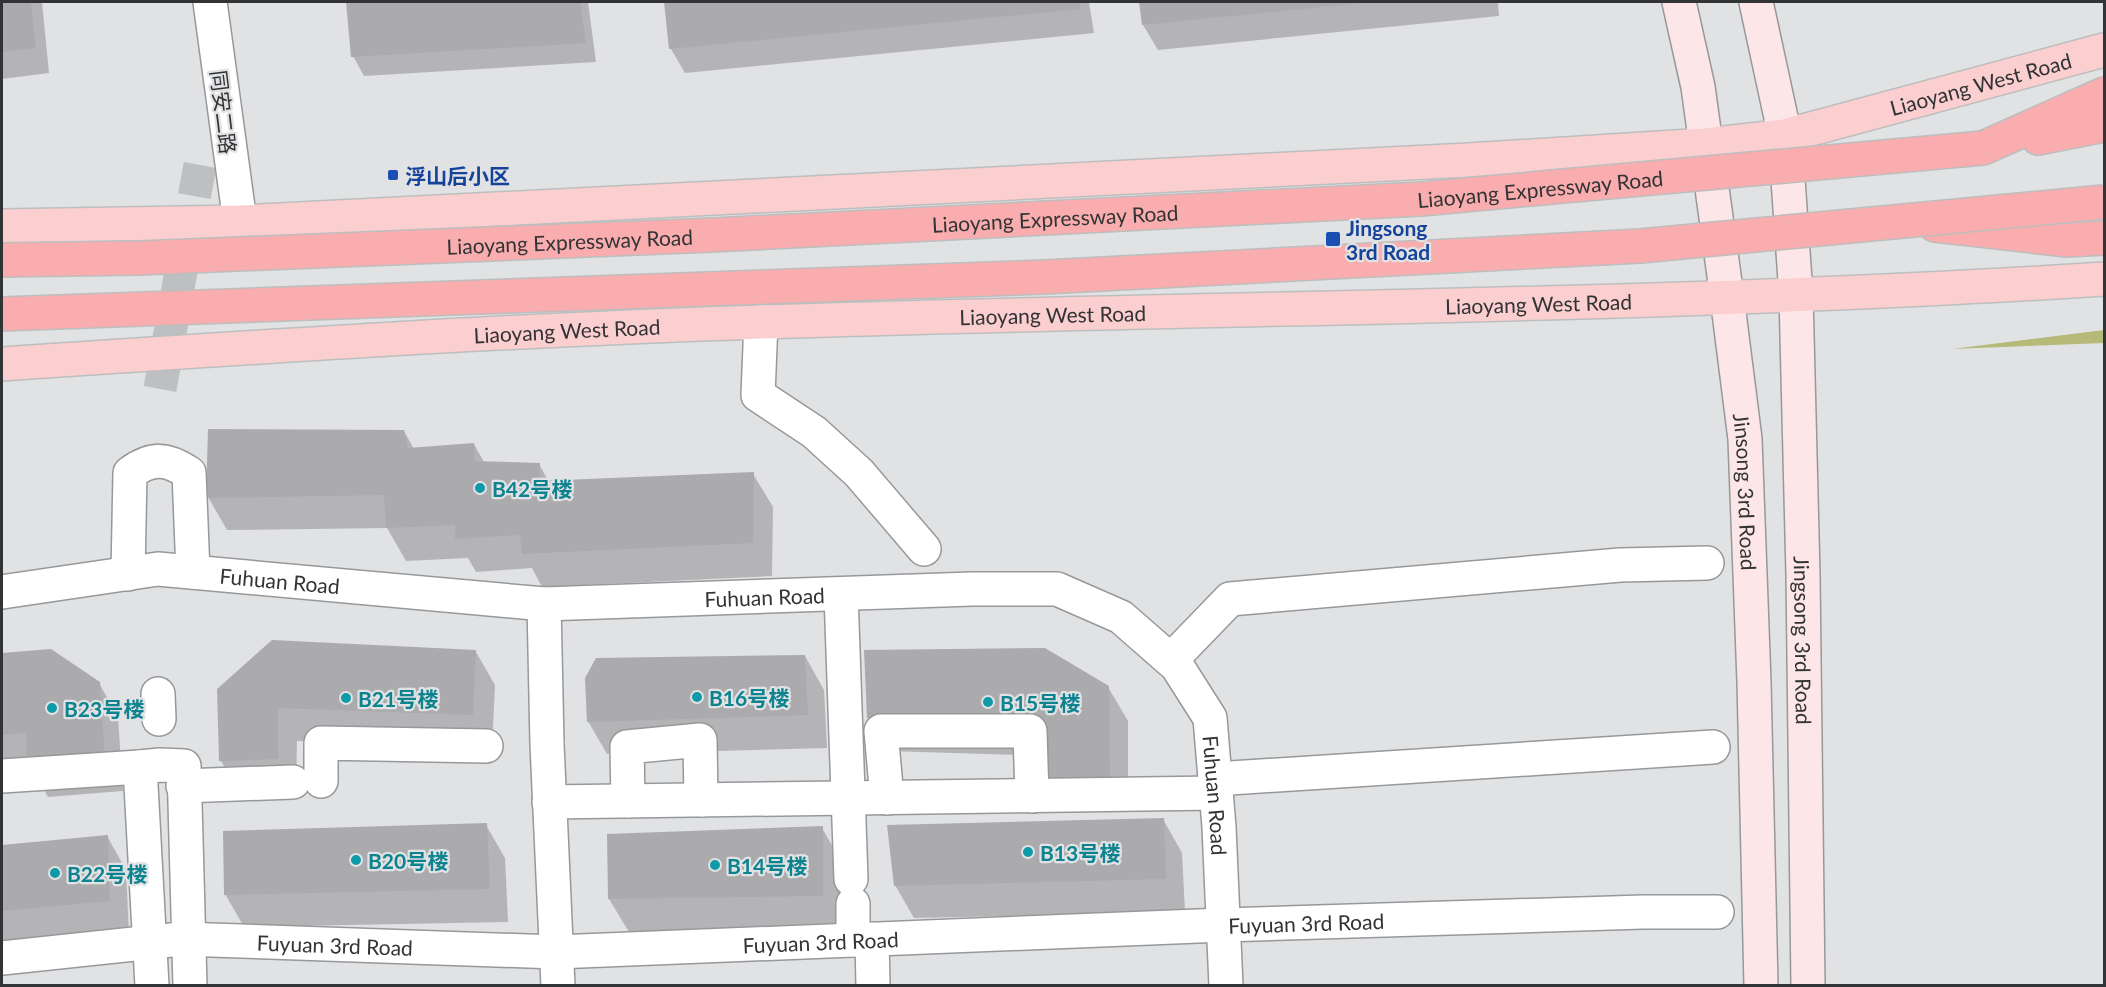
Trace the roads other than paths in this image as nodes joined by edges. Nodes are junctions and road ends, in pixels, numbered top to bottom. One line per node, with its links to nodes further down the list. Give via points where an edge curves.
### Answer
1 (210, 2): 12 (street, 同安二路)
2 (1679, 2): 8 (main road, Jinsong 3rd Road)
3 (1756, 2): 7 (main road)
4 (2104, 50): 7 (main road, Liaoyang West Road)
5 (2104, 94): 9 (highway)
6 (2104, 125): 9 (highway, Liaoyang Expressway Road)
7 (1785, 136): 8 (main road, Liaoyang West Road); 17 (main road)
8 (1706, 145): 12 (main road); 18 (main road, Jinsong 3rd Road)
9 (1983, 148): 15 (highway, Liaoyang Expressway Road, bridge, via 1421,199 712,235)
10 (2104, 202): 11 (highway, bridge)
11 (1898, 221): 14 (highway, bridge, via 2067,240); 19 (highway, bridge, via 1640,246 1045,277)
12 (240, 222): 13 (main road)
13 (2, 226)
14 (2104, 238)
15 (2, 260)
16 (2104, 279): 17 (main road, Liaoyang West Road)
17 (1796, 295): 18 (main road, Liaoyang West Road); 54 (main road, Jingsong 3rd Road)
18 (1727, 297): 20 (main road, Liaoyang West Road); 53 (main road, Jinsong 3rd Road, via 1745,439)
19 (2, 314)
20 (761, 322): 21 (main road, Liaoyang West Road, via 411,338); 22 (street, via 758,395 822,438 859,473)
21 (2, 364)
22 (924, 549)
23 (1707, 563): 29 (street, via 1620,565 1230,599)
24 (193, 572): 25 (street, Fuhuan Road, via 158,569); 25 (street, via 189,473 174,462 145,462 130,474); 28 (street, Fuhuan Road)
25 (128, 573): 26 (street, Fuhuan Road)
26 (2, 592)
27 (841, 594): 28 (street, Fuhuan Road); 29 (street, Fuhuan Road, via 1057,589 1121,617); 39 (street)
28 (544, 604): 41 (street)
29 (1170, 660): 35 (street, Fuhuan Road, via 1210,718)
30 (486, 747): 34 (street, via 321,743 307,781)
31 (1713, 747): 35 (street)
32 (140, 767): 33 (street); 34 (street, via 184,766); 48 (street)
33 (2, 776)
34 (183, 786): 44 (street)
35 (1216, 786): 36 (street); 43 (street, Fuhuan Road)
36 (1032, 796): 37 (street); 37 (street, via 1030,732 881,731)
37 (887, 798): 39 (street)
38 (701, 800): 39 (street); 40 (street); 40 (street, via 700,740 627,747)
39 (848, 800): 45 (street, via 852,892)
40 (628, 801): 41 (street)
41 (549, 802): 46 (street)
42 (1717, 912): 43 (street, Fuyuan 3rd Road)
43 (1223, 925): 45 (street, Fuyuan 3rd Road); 52 (street, Fuhuan Road)
44 (190, 939): 46 (street, Fuyuan 3rd Road); 47 (street, Fuyuan 3rd Road); 49 (street)
45 (863, 939): 46 (street, Fuyuan 3rd Road); 51 (street)
46 (556, 952): 50 (street)
47 (2, 958)
48 (152, 986)
49 (190, 986)
50 (558, 986)
51 (873, 986)
52 (1226, 986)
53 (1761, 986)
54 (1808, 986)

